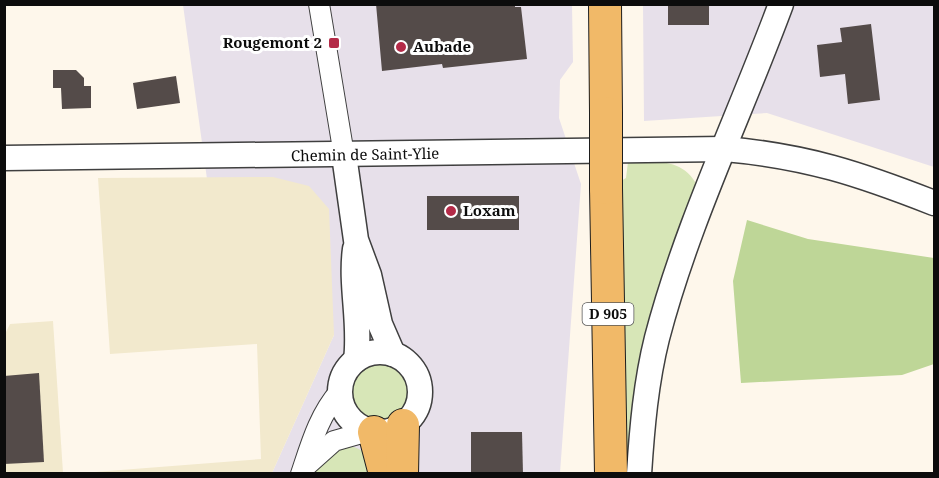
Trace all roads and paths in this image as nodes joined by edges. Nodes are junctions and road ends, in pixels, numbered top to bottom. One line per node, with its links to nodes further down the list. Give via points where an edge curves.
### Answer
1 (319, 4): 5 (street)
2 (605, 4): 8 (main road, D 905, bridge)
3 (781, 4): 4 (street)
4 (725, 149): 5 (street, Chemin de Saint-Ylie); 7 (street, Chemin de Saint-Ylie, via 771,153 832,166); 20 (street, via 657,339 643,421)
5 (344, 155): 6 (street, Chemin de Saint-Ylie); 9 (street)
6 (4, 158)
7 (934, 203)
8 (607, 223): 18 (main road, via 598,240); 19 (main road, D 905)
9 (356, 240): 10 (street); 11 (street, via 352,271 358,326)
10 (393, 354): 11 (street, via 370,353); 13 (street, via 411,366 420,385 418,408)
11 (356, 360): 12 (street, via 347,368)
12 (340, 391): 14 (street, via 348,416); 15 (street, via 329,403 308,448)
13 (404, 425): 14 (street, via 389,432); 17 (main road)
14 (372, 432): 15 (street, via 327,445); 16 (main road)
15 (302, 472)
16 (385, 474)
17 (402, 474)
18 (591, 474)
19 (611, 474)
20 (639, 474)

